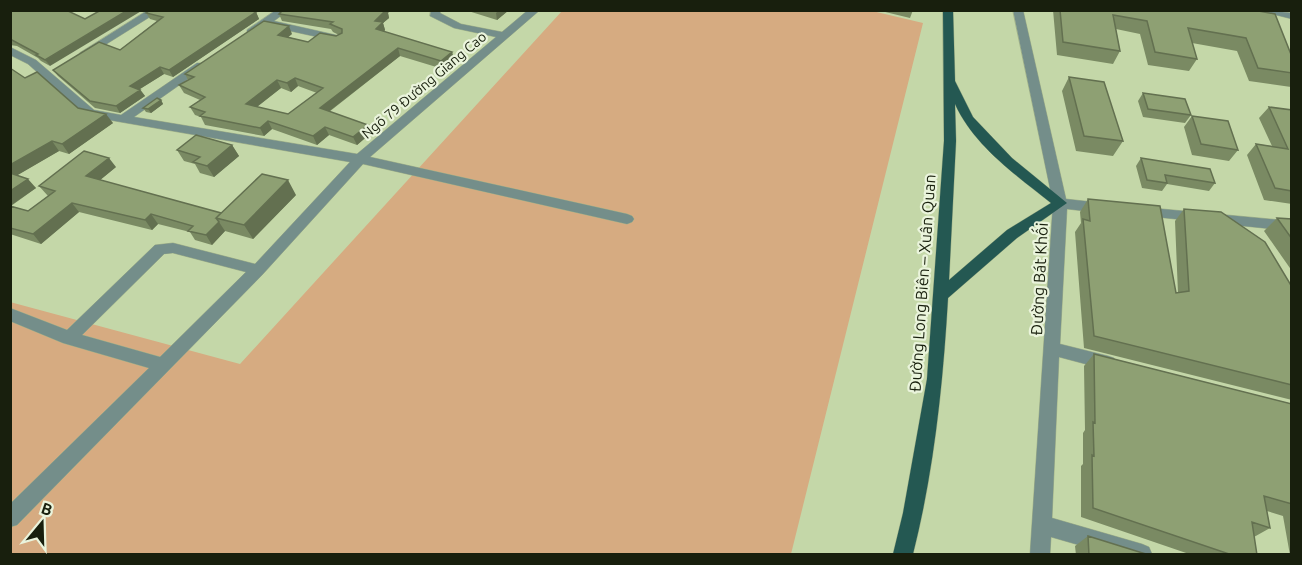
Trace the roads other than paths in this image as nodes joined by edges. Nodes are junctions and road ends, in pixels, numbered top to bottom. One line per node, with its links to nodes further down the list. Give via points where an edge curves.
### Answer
1 (156, 10): 15 (street)
2 (284, 10): 9 (street)
3 (436, 10): 10 (street, via 434,14 458,26)
4 (535, 10): 10 (street, Ngõ 79 Đường Giang Cao)
5 (948, 10): 16 (main road, Đường Long Biên – Xuân Quan)
6 (1018, 10): 19 (street, Đường Bát Khối)
7 (1268, 10): 8 (street)
8 (1292, 16)
9 (266, 23): 11 (street); 12 (street)
10 (505, 36): 18 (street, Ngõ 79 Đường Giang Cao)
11 (239, 39)
12 (339, 39)
13 (10, 50): 17 (street, via 51,73 90,113)
14 (212, 57): 17 (street)
15 (75, 59)
16 (948, 77): 19 (main road, via 968,119 1007,161); 25 (main road, Đường Long Biên – Xuân Quan, via 950,141)
17 (123, 119): 18 (street)
18 (360, 159): 20 (street); 24 (street, Ngõ 79 Đường Giang Cao)
19 (1060, 204): 21 (street); 25 (main road, via 1012,234); 28 (street, Đường Bát Khối)
20 (627, 219)
21 (1250, 223): 22 (street); 23 (street)
22 (1292, 226)
23 (1262, 242)
24 (258, 270): 27 (street, via 173,248 160,249); 29 (street, Ngõ 79 Đường Giang Cao)
25 (941, 295): 33 (main road, Đường Long Biên – Xuân Quan, via 935,379)
26 (10, 314): 27 (street)
27 (69, 338): 29 (street)
28 (1053, 349): 30 (street); 32 (street, Đường Bát Khối)
29 (163, 365): 31 (street, Ngõ 79 Đường Giang Cao)
30 (1121, 366)
31 (10, 518)
32 (1042, 525): 34 (street, Đường Bát Khối); 35 (street)
33 (903, 555)
34 (1040, 555)
35 (1142, 555)

